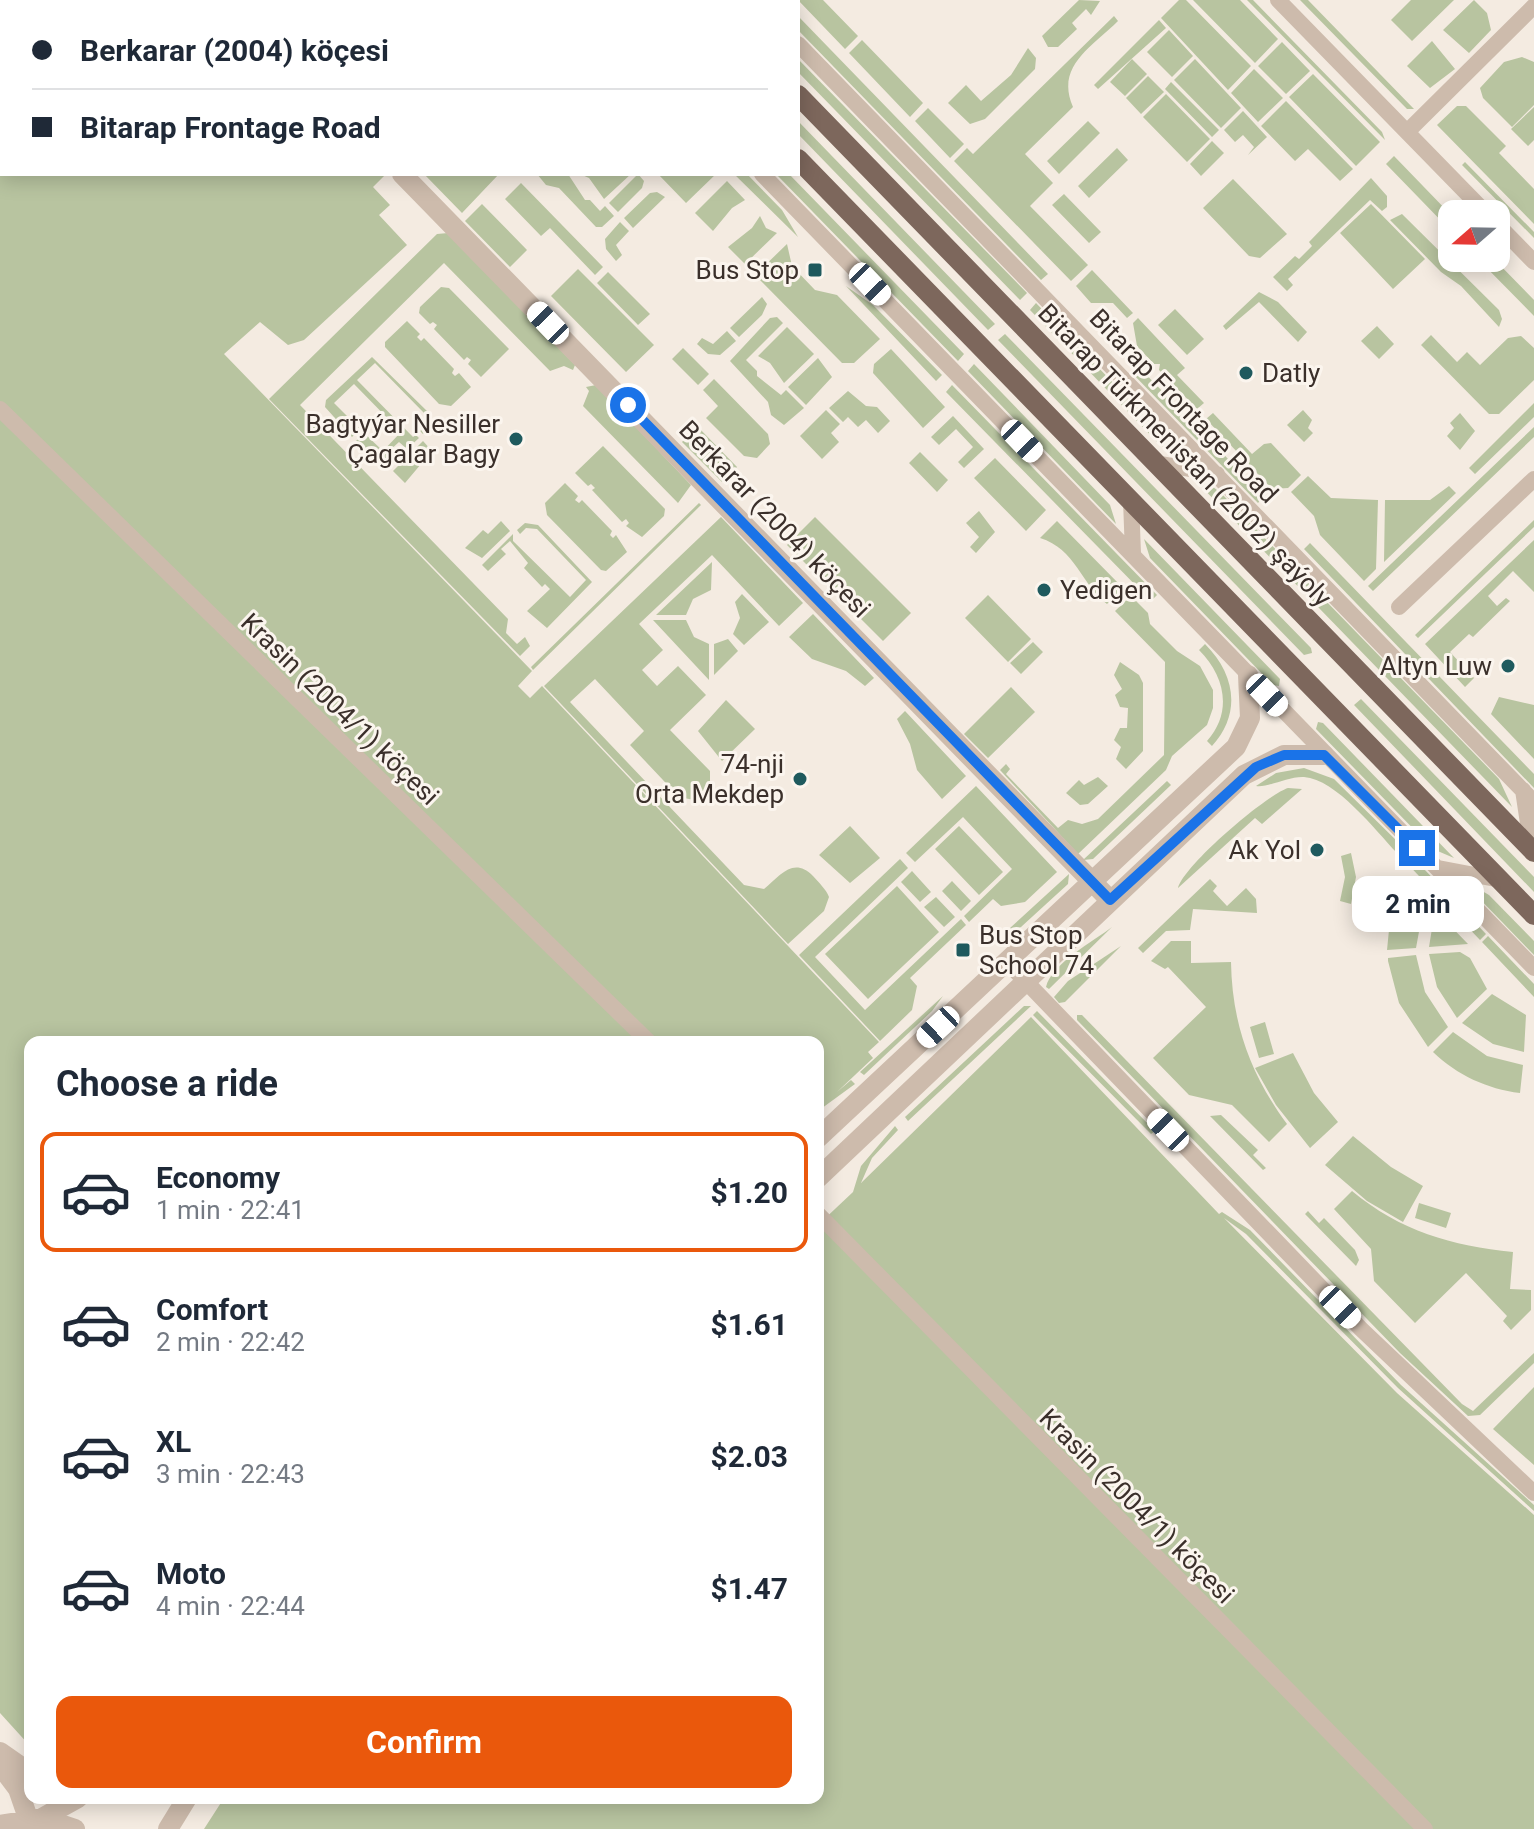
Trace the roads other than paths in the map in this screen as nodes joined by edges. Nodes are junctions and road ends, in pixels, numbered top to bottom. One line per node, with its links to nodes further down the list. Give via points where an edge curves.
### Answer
1 (1278, 0): 5 (street)
2 (1534, 6): 5 (street)
3 (800, 46): 14 (street, Bitarap Frontage Road)
4 (800, 97): 13 (main road, Bitarap Türkmenistan (2002) şaýoly)
5 (1407, 132): 9 (street)
6 (800, 161): 16 (main road)
7 (404, 176): 25 (street, Berkarar (2004) köçesi)
8 (764, 176): 17 (street)
9 (1473, 200)
10 (1510, 237): 11 (street)
11 (1534, 262)
12 (0, 409): 31 (street, Krasin (2004/1) köçesi)
13 (1156, 463): 14 (street); 22 (main road, Bitarap Türkmenistan (2002) şaýoly)
14 (1217, 474): 21 (street, Bitarap Frontage Road)
15 (1534, 479): 18 (street)
16 (1131, 500): 17 (street); 24 (main road)
17 (1133, 554): 19 (street)
18 (1399, 607)
19 (1248, 675): 20 (street); 25 (street, via 1250,718 1236,747)
20 (1324, 755): 23 (street); 26 (street, via 1284,755 1256,767)
21 (1528, 796): 22 (street)
22 (1533, 851)
23 (1438, 868): 24 (street); 29 (street)
24 (1501, 880): 27 (main road)
25 (1092, 883): 26 (street, Berkarar (2004) köçesi); 28 (street)
26 (1110, 900): 30 (street)
27 (1534, 915)
28 (1008, 963): 30 (street); 32 (street)
29 (1534, 968)
30 (1024, 981): 33 (street); 35 (street, via 1361,1329)
31 (643, 1036)
32 (824, 1132)
33 (824, 1172)
34 (824, 1220): 47 (street, Krasin (2004/1) köçesi)
35 (1534, 1493)
36 (0, 1752): 38 (street)
37 (0, 1765): 39 (street)
38 (24, 1769)
39 (24, 1799)
40 (27, 1804): 43 (street)
41 (65, 1804): 43 (street)
42 (183, 1804): 46 (street)
43 (35, 1818): 44 (street); 45 (street)
44 (0, 1825)
45 (75, 1829)
46 (168, 1829)
47 (1425, 1829)

